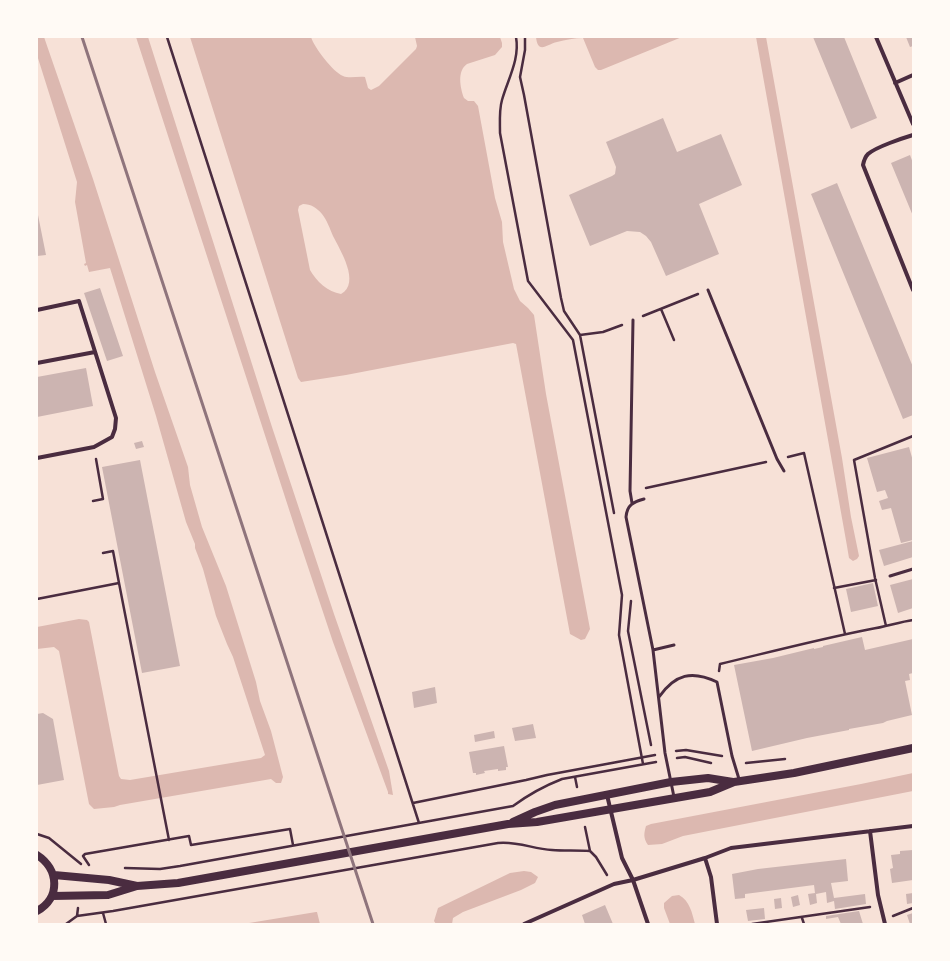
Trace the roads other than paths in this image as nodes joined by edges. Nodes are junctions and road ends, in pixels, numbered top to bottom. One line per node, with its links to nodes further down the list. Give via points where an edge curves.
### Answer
1 (876, 37): 3 (street)
2 (913, 76): 3 (street)
3 (895, 83): 4 (street)
4 (913, 124)
5 (913, 135): 7 (street, via 870,152 864,158 863,165)
6 (708, 290): 13 (lane)
7 (913, 290)
8 (37, 310): 10 (street, via 79,301)
9 (632, 320): 15 (lane)
10 (95, 352): 11 (street); 12 (street, via 116,418 112,437 94,447)
11 (37, 363)
12 (37, 458)
13 (784, 471)
14 (644, 500): 15 (lane)
15 (632, 503): 19 (lane, via 626,511 627,522)
16 (913, 569): 17 (lane)
17 (890, 576)
18 (674, 645): 19 (lane)
19 (653, 650): 20 (lane)
20 (659, 697): 22 (lane, via 666,687 677,679 690,675 704,676 717,682); 23 (lane)
21 (913, 748): 22 (main road, via 794,773)
22 (736, 781): 23 (main road, via 708,778); 25 (main road, via 710,792)
23 (671, 782): 24 (main road); 25 (lane)
24 (607, 794): 26 (street); 27 (main road, via 555,805)
25 (674, 799): 26 (main road)
26 (610, 810): 27 (main road); 33 (street, via 622,858)
27 (508, 824): 34 (main road, via 178,883)
28 (913, 826): 29 (street)
29 (870, 831): 31 (street, via 731,848); 40 (street)
30 (37, 855): 32 (main road, via 48,863)
31 (705, 858): 33 (street); 39 (street, via 711,877)
32 (54, 876): 34 (main road, via 108,880); 35 (main road)
33 (633, 880): 37 (street, via 614,884); 38 (street)
34 (137, 886): 35 (main road, via 108,896)
35 (52, 896): 36 (main road)
36 (37, 911)
37 (524, 924)
38 (648, 924)
39 (717, 924)
40 (885, 924)

